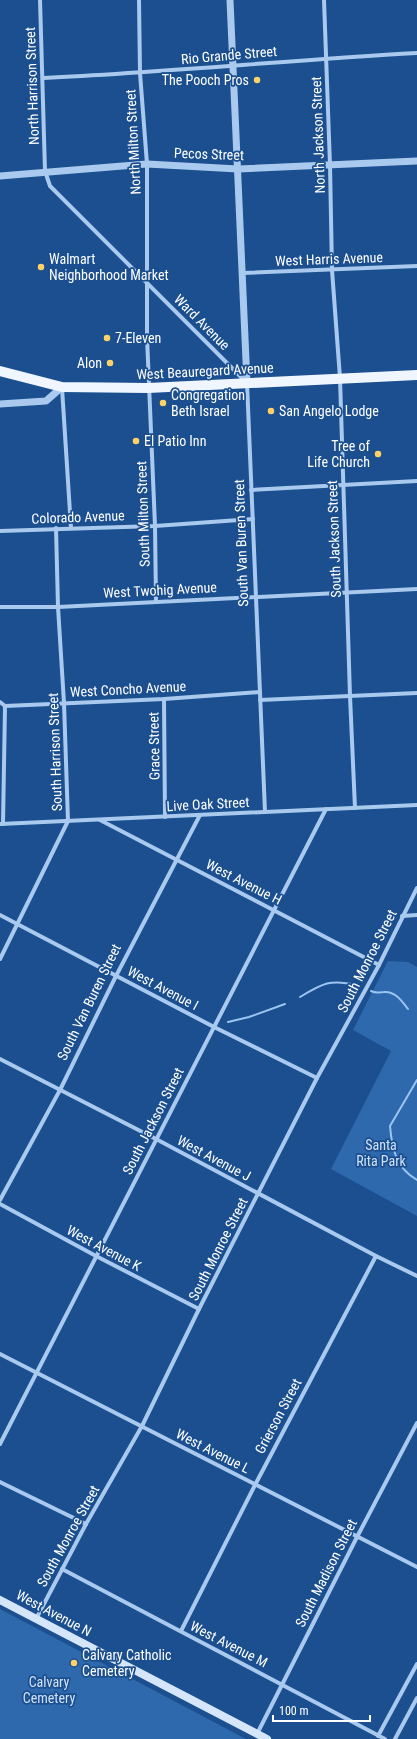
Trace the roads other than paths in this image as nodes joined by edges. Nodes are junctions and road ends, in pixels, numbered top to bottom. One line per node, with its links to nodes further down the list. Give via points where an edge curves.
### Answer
1 (40, 0): 9 (street, North Harrison Street)
2 (139, 0): 8 (street, North Milton Street)
3 (230, 0): 7 (street, South Van Buren Street)
4 (324, 0): 6 (street, North Jackson Street)
5 (417, 53): 6 (street, Rio Grande Street)
6 (326, 58): 7 (street, Rio Grande Street); 12 (street, North Jackson Street)
7 (233, 65): 8 (street, Rio Grande Street); 13 (street, South Van Buren Street)
8 (140, 73): 9 (street, Rio Grande Street); 11 (street, North Milton Street)
9 (44, 78): 14 (street, North Harrison Street)
10 (417, 161): 12 (street, Pecos Street)
11 (147, 164): 13 (street, Pecos Street); 14 (street, Pecos Street); 19 (street, North Milton Street)
12 (330, 165): 13 (street, Pecos Street); 17 (street, North Jackson Street)
13 (238, 168): 18 (street, South Van Buren Street)
14 (45, 171): 15 (street, Pecos Street); 19 (street, Ward Avenue, via 50,186)
15 (0, 176)
16 (417, 266): 17 (street, West Harris Avenue)
17 (332, 270): 18 (street, West Harris Avenue); 22 (street, South Jackson Street)
18 (242, 273): 23 (street, South Van Buren Street)
19 (146, 283): 23 (street, Ward Avenue); 25 (street, South Milton Street)
20 (0, 370): 24 (main road, West Beauregard Avenue)
21 (417, 375): 22 (main road, West Beauregard Avenue)
22 (340, 378): 23 (main road, West Beauregard Avenue); 28 (street, South Jackson Street)
23 (247, 383): 25 (main road, West Beauregard Avenue); 29 (street, South Van Buren Street)
24 (62, 387): 25 (main road, West Beauregard Avenue); 26 (street, via 46,401); 33 (street)
25 (148, 388): 31 (street, South Milton Street)
26 (0, 404)
27 (417, 482): 28 (street)
28 (343, 485): 29 (street); 36 (street, South Jackson Street)
29 (252, 490): 30 (street, South Van Buren Street)
30 (253, 519): 31 (street, Colorado Avenue); 37 (street, South Van Buren Street)
31 (155, 526): 33 (street, Colorado Avenue); 38 (street, South Milton Street)
32 (56, 528): 33 (street, Colorado Avenue); 34 (street, Colorado Avenue); 40 (street, South Harrison Street)
33 (71, 528)
34 (0, 531)
35 (417, 588): 36 (street, West Twohig Avenue)
36 (347, 591): 37 (street, West Twohig Avenue); 43 (street, South Jackson Street)
37 (256, 596): 38 (street, West Twohig Avenue); 41 (street, South Van Buren Street)
38 (156, 601): 40 (street, West Twohig Avenue)
39 (0, 607): 40 (street, West Twohig Avenue)
40 (58, 607): 47 (street, South Harrison Street)
41 (260, 692): 44 (street, West Concho Avenue); 45 (street, South Van Buren Street)
42 (417, 693): 43 (street)
43 (350, 696): 45 (street); 50 (street, South Jackson Street)
44 (164, 699): 47 (street, West Concho Avenue); 54 (street, Grace Street)
45 (260, 700): 52 (street, South Van Buren Street)
46 (0, 702): 48 (street)
47 (64, 703): 48 (street, West Concho Avenue); 56 (street, South Harrison Street)
48 (5, 706): 57 (street)
49 (417, 805): 50 (street, Live Oak Street)
50 (355, 808): 51 (street, Live Oak Street)
51 (326, 810): 52 (street, Live Oak Street); 60 (street, South Jackson Street)
52 (264, 812): 53 (street, Live Oak Street)
53 (200, 815): 54 (street, Live Oak Street); 58 (street, South Van Buren Street)
54 (165, 817): 55 (street, Live Oak Street)
55 (100, 820): 56 (street, Live Oak Street); 58 (street, West Avenue H)
56 (68, 821): 57 (street, Live Oak Street); 64 (street, South Harrison Street)
57 (1, 824)
58 (176, 860): 60 (street, West Avenue H); 67 (street, South Van Buren Street)
59 (417, 888): 63 (street, South Monroe Street)
60 (274, 910): 66 (street, West Avenue H); 68 (street, South Jackson Street)
61 (0, 915): 64 (street, West Avenue I)
62 (417, 915): 63 (street)
63 (402, 916): 66 (street, South Monroe Street)
64 (18, 925): 65 (street, South Harrison Street); 67 (street, West Avenue I)
65 (0, 959)
66 (379, 964): 70 (street, South Monroe Street)
67 (116, 976): 68 (street, West Avenue I); 71 (street, South Van Buren Street)
68 (214, 1027): 70 (street, West Avenue I); 72 (street, South Jackson Street)
69 (0, 1059): 71 (street, West Avenue J)
70 (317, 1078): 73 (street, South Monroe Street)
71 (60, 1090): 72 (street, West Avenue J); 74 (street, South Van Buren Street)
72 (156, 1139): 73 (street, West Avenue J); 76 (street, South Jackson Street)
73 (258, 1194): 77 (street, West Avenue J); 79 (street, South Monroe Street)
74 (0, 1200)
75 (0, 1204): 76 (street, West Avenue K)
76 (96, 1256): 79 (street, West Avenue K); 81 (street, South Jackson Street)
77 (376, 1256): 78 (street, West Avenue J); 86 (street, Grierson Street)
78 (417, 1276)
79 (199, 1309): 83 (street, South Monroe Street)
80 (0, 1354): 81 (street, West Avenue L)
81 (36, 1372): 83 (street, West Avenue L); 84 (street, South Jackson Street)
82 (417, 1423): 88 (street, South Madison Street)
83 (142, 1426): 86 (street, West Avenue L); 87 (street, South Monroe Street)
84 (0, 1444)
85 (0, 1482): 87 (street)
86 (255, 1485): 88 (street, West Avenue L); 93 (street, Grierson Street)
87 (86, 1524): 90 (street, South Monroe Street)
88 (357, 1537): 89 (street, West Avenue L); 95 (street, South Madison Street)
89 (417, 1567)
90 (62, 1569): 92 (street, South Monroe Street); 93 (street, West Avenue M)
91 (0, 1600): 92 (main road, West Avenue N)
92 (36, 1619): 97 (main road, West Avenue N)
93 (181, 1632): 95 (street, West Avenue M)
94 (417, 1664): 98 (street)
95 (282, 1684): 97 (street, South Madison Street); 98 (street, West Avenue M)
96 (417, 1698): 101 (street)
97 (257, 1734): 99 (main road, West Avenue N)
98 (378, 1736): 100 (street, West Avenue M)
99 (266, 1739)
100 (385, 1739)
101 (395, 1739)

